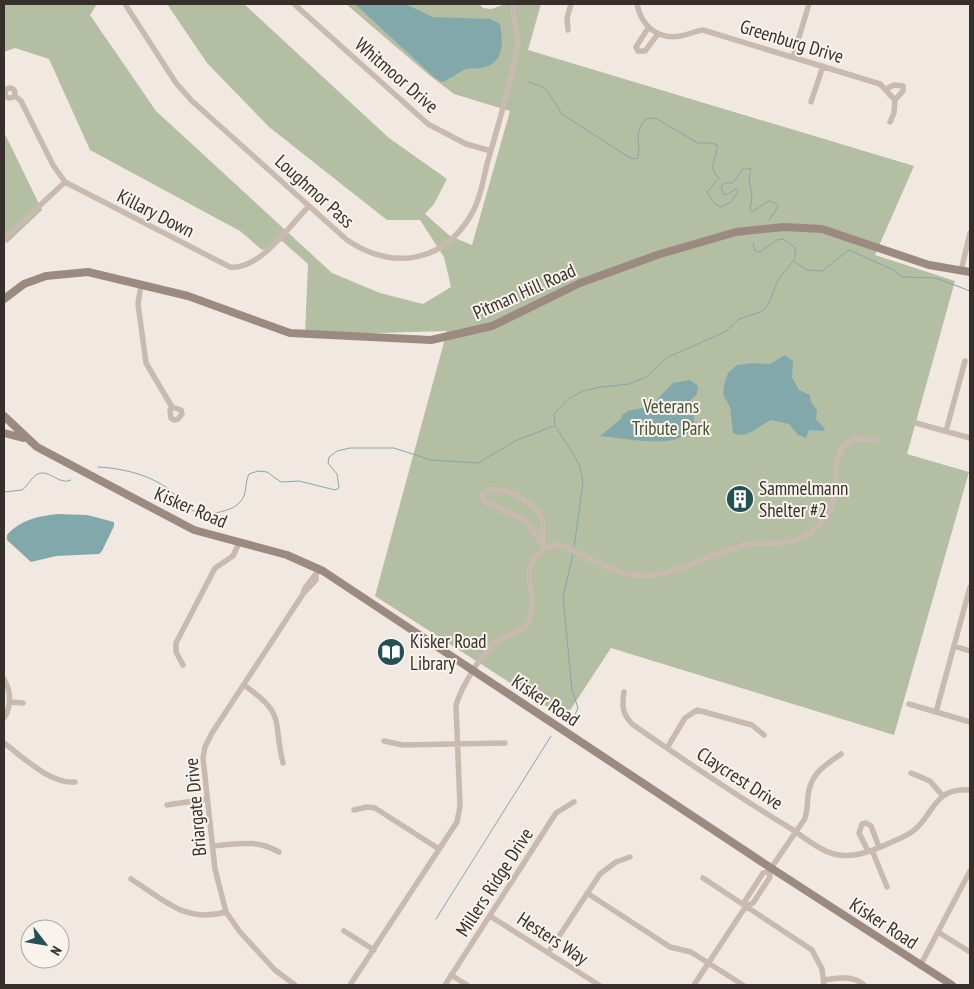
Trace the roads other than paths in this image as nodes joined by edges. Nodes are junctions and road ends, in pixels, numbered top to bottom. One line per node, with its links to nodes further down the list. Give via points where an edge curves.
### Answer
1 (125, 4): 19 (street, Loughmor Pass, via 176,83 192,101)
2 (294, 4): 17 (street, Whitmoor Drive, via 428,124 466,144)
3 (512, 4): 17 (street, Loughmor Pass, via 518,42)
4 (571, 4): 8 (street)
5 (637, 4): 7 (street, via 639,15)
6 (808, 4): 10 (street)
7 (648, 28): 9 (street, Greenburg Drive); 9 (street, via 636,47 638,51 644,51)
8 (568, 30)
9 (658, 34): 10 (street, Greenburg Drive, via 672,37 703,30)
10 (792, 57): 11 (street, Greenburg Drive)
11 (824, 66): 12 (street, Greenburg Drive); 15 (street)
12 (886, 89): 14 (street, Greenburg Drive); 14 (street, Greenburg Drive, via 894,85 903,86)
13 (15, 96): 18 (street, Killary Down, via 21,101)
14 (895, 100): 16 (street, Greenburg Drive)
15 (812, 102)
16 (890, 122)
17 (491, 151): 19 (street, Loughmor Pass, via 475,208 462,228 435,251 417,258 397,259 365,251 347,240)
18 (65, 182): 19 (street, Killary Down, via 230,267 246,266 258,260); 21 (street)
19 (309, 206)
20 (970, 233): 22 (street)
21 (4, 239)
22 (961, 271): 23 (main road, Pitman Hill Road); 24 (main road, Pitman Hill Road, via 929,265 822,229 784,226 736,232 660,254 580,283 492,326 431,340 290,333 188,296)
23 (970, 272)
24 (141, 285): 25 (main road, Pitman Hill Road, via 88,272 65,272 24,284); 27 (street, via 138,304 146,363)
25 (4, 299)
26 (965, 361): 30 (street)
27 (172, 407)
28 (4, 416): 34 (main road, Kisker Road)
29 (916, 423): 30 (street)
30 (946, 431): 32 (street)
31 (4, 433): 34 (main road)
32 (970, 438)
33 (876, 441): 36 (street, via 855,438 839,451 837,488 832,506 818,525 803,537 786,543 746,545 676,571 647,576 616,572 574,551 556,545)
34 (29, 442): 35 (main road, Kisker Road, via 194,530)
35 (239, 543): 37 (main road, Kisker Road, via 287,555); 41 (street, via 233,556 215,568 176,643 176,652)
36 (543, 546): 36 (street, via 541,516 528,503 500,491 483,493 484,501 524,521); 42 (street, via 530,565 528,575 532,608 528,622 491,646)
37 (317, 572): 42 (main road, Kisker Road); 44 (street, Briargate Drive, via 316,580 303,594)
38 (970, 587): 39 (street)
39 (954, 646): 40 (street); 49 (street)
40 (970, 651)
41 (183, 665)
42 (474, 672): 55 (street, via 460,691 456,705); 75 (main road, Kisker Road)
43 (4, 679): 46 (street)
44 (244, 685): 59 (street, via 266,701 275,714); 64 (street, Briargate Drive, via 205,747 203,766)
45 (624, 692): 57 (street, Claycrest Drive, via 624,715)
46 (9, 702): 47 (street); 50 (street)
47 (23, 703)
48 (909, 704): 49 (street)
49 (936, 712): 51 (street)
50 (4, 718)
51 (970, 722)
52 (764, 735): 57 (street, via 752,725 697,710 685,718)
53 (384, 741): 55 (street, via 403,745)
54 (4, 743): 61 (street, via 51,776 66,783)
55 (458, 743): 56 (street); 71 (street, via 459,814)
56 (505, 743)
57 (667, 748): 68 (street, Claycrest Drive)
58 (841, 754): 68 (street, via 814,774 808,788 807,813)
59 (283, 763)
60 (911, 773): 63 (street, via 930,781)
61 (75, 782)
62 (970, 790): 63 (street, via 955,789)
63 (942, 794): 70 (street, Claycrest Drive, via 916,829)
64 (207, 799): 66 (street); 69 (street, Briargate Drive)
65 (574, 802): 83 (street, Millers Ridge Drive, via 556,813)
66 (167, 805)
67 (354, 810): 71 (street, via 375,808)
68 (796, 831): 72 (street, Claycrest Drive, via 833,854 846,856); 75 (street)
69 (213, 846): 73 (street, via 254,842); 82 (street, Briargate Drive, via 218,887)
70 (879, 847): 72 (street, Claycrest Drive); 72 (street, via 871,826 862,824 859,833)
71 (439, 850): 86 (street)
72 (870, 851): 79 (street)
73 (279, 852)
74 (630, 857): 80 (street, via 607,867)
75 (770, 870): 81 (street, via 763,873 745,902); 90 (main road, Kisker Road)
76 (970, 871): 85 (street)
77 (703, 878): 81 (street)
78 (131, 879): 82 (street, via 185,913 208,916)
79 (887, 887)
80 (587, 893): 88 (street); 89 (street, via 670,947 691,952)
81 (746, 906): 89 (street); 92 (street, via 812,950 819,958)
82 (226, 912): 93 (street, Briargate Drive, via 275,970)
83 (490, 916): 88 (street, Hesters Way); 91 (street, Millers Ridge Drive)
84 (344, 931): 86 (street)
85 (938, 932): 87 (street); 90 (street)
86 (374, 950): 94 (street)
87 (970, 952)
88 (548, 953): 97 (street, Hesters Way)
89 (709, 963): 98 (street); 99 (street)
90 (920, 966): 101 (main road, Kisker Road)
91 (451, 975): 95 (street, Millers Ridge Drive); 96 (street)
92 (824, 983): 100 (street, via 849,978)
93 (295, 985)
94 (350, 985)
95 (445, 985)
96 (467, 985)
97 (598, 985)
98 (694, 985)
99 (743, 985)
100 (864, 985)
101 (952, 985)

